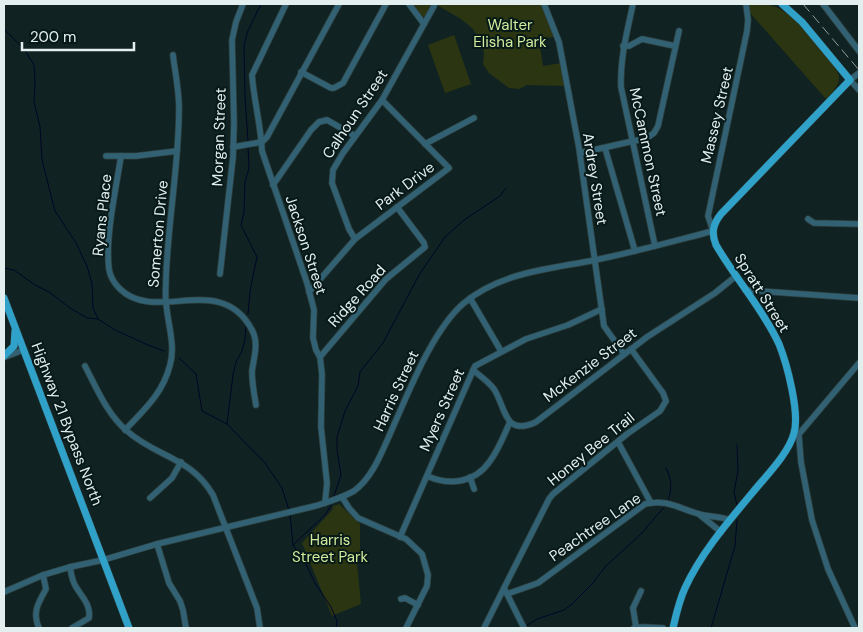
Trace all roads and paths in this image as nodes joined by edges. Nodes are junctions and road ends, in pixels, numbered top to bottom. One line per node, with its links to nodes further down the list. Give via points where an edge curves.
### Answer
1 (243, 4): 30 (street, Morgan Street, via 232,40)
2 (286, 4): 27 (street, Jackson Street, via 252,75)
3 (339, 4): 19 (street)
4 (386, 4): 19 (street, via 343,83 331,88)
5 (409, 4): 12 (street)
6 (544, 4): 33 (street, Ardrey Street, via 559,42)
7 (633, 4): 14 (street, McCammon Street)
8 (746, 4): 40 (street, Massey Street, via 748,31 708,216)
9 (782, 4): 18 (main road, via 802,22)
10 (823, 4): 16 (street)
11 (434, 6): 12 (street, Calhoun Street)
12 (424, 24): 24 (street, Calhoun Street)
13 (679, 31): 15 (street)
14 (623, 46): 15 (street, via 642,39); 28 (street, McCammon Street, via 621,87)
15 (675, 46): 28 (street, via 658,126 647,138)
16 (859, 51)
17 (173, 55): 32 (street, Somerton Drive, via 179,105)
18 (838, 65): 21 (main road); 22 (main road)
19 (301, 72): 27 (street)
20 (859, 73): 21 (street)
21 (850, 80): 22 (main road); 23 (street)
22 (842, 89): 40 (main road, via 721,214)
23 (859, 90)
24 (382, 100): 26 (street, Calhoun Street); 29 (street, Park Drive)
25 (474, 118): 29 (street)
26 (355, 136): 36 (street, via 327,120 320,122); 41 (street, Calhoun Street, via 336,163 331,177)
27 (262, 142): 30 (street); 36 (street, Jackson Street)
28 (632, 142): 31 (street); 42 (street, McCammon Street)
29 (425, 144): 37 (street, Park Drive, via 449,168)
30 (233, 147): 45 (street, Morgan Street)
31 (605, 148): 33 (street); 43 (street)
32 (177, 151): 35 (street); 52 (street, Somerton Drive, via 168,239)
33 (580, 154): 44 (street, Ardrey Street)
34 (106, 156): 35 (street)
35 (121, 156): 52 (street, Ryans Place, via 108,244 109,270 117,286 133,298 148,302)
36 (273, 185): 48 (street, Jackson Street)
37 (397, 208): 41 (street, Park Drive); 60 (street, Ridge Road, via 425,247 386,279)
38 (808, 219): 39 (street, via 814,223)
39 (859, 224)
40 (713, 231): 42 (street, Harris Street); 46 (main road, Spratt Street, via 716,245)
41 (356, 240): 48 (street, Park Drive)
42 (655, 246): 43 (street, Harris Street)
43 (635, 251): 44 (street, Harris Street)
44 (594, 260): 50 (street, Harris Street, via 523,273 502,280); 53 (street, Ardrey Street)
45 (220, 274)
46 (736, 276): 47 (main road, Spratt Street); 55 (street, McKenzie Street)
47 (745, 290): 51 (street); 67 (main road, Spratt Street, via 783,354)
48 (309, 292): 60 (street, Jackson Street, via 314,310 316,350)
49 (4, 298): 54 (main road, Highway 21 Bypass North)
50 (470, 298): 57 (street); 73 (street, Harris Street, via 453,314 430,349 370,474 355,490)
51 (859, 298)
52 (166, 301): 64 (street, Ryans Place, via 213,301 231,306 243,316 254,332 256,347 252,371); 66 (street, Somerton Drive, via 171,363 164,384)
53 (602, 309): 57 (street, Myers Street); 58 (street, Ardrey Street, via 604,326)
54 (14, 326): 56 (main road, Highway 21 Bypass North); 59 (main road, via 15,343)
55 (632, 349): 58 (street, McKenzie Street); 68 (street, Honey Bee Trail, via 666,402 660,411)
56 (23, 350): 59 (street); 83 (main road, Highway 21 Bypass North)
57 (501, 351): 63 (street, Myers Street)
58 (624, 354): 65 (street, McKenzie Street, via 536,422 526,427)
59 (4, 357)
60 (320, 357): 75 (street, Jackson Street, via 322,446 327,483)
61 (859, 363): 67 (street)
62 (85, 366): 66 (street, via 110,413)
63 (473, 370): 65 (street, via 493,388); 70 (street, Myers Street)
64 (256, 405)
65 (510, 422): 71 (street, via 490,462)
66 (125, 430): 69 (street)
67 (797, 433): 78 (main road, Spratt Street); 102 (street, via 812,520 828,569)
68 (618, 442): 76 (street); 86 (street, Honey Bee Trail, via 548,499)
69 (181, 462): 74 (street, via 172,478); 79 (street, via 207,485)
70 (427, 476): 71 (street, via 450,482); 81 (street, Myers Street)
71 (470, 478): 72 (street)
72 (474, 489)
73 (342, 497): 75 (street, Harris Street); 81 (street, via 358,518)
74 (150, 498)
75 (325, 503): 79 (street, Harris Street)
76 (651, 503): 77 (street, Peachtree Lane, via 658,501); 86 (street, Peachtree Lane, via 631,513 538,583)
77 (700, 515): 78 (street, Peachtree Lane); 80 (street)
78 (730, 520): 80 (main road, Spratt Street)
79 (224, 528): 82 (street, Harris Street); 95 (street, via 257,608)
80 (720, 532): 101 (main road, Spratt Street, via 685,588)
81 (400, 537): 90 (street, via 416,548 426,562 427,586)
82 (157, 544): 83 (street, Harris Street); 94 (street, via 169,583 180,601)
83 (104, 560): 84 (street, Harris Street); 93 (main road, Highway 21 Bypass North)
84 (70, 566): 85 (street, Harris Street); 92 (street, via 75,586 90,611 89,618)
85 (43, 575): 88 (street, Harris Street); 91 (street, via 46,589 35,614)
86 (505, 591): 97 (street, Honey Bee Trail); 98 (street)
87 (641, 591): 99 (street, via 633,608)
88 (4, 592)
89 (400, 599): 90 (street, via 405,598)
90 (418, 605): 96 (street)
91 (39, 628)
92 (72, 628)
93 (130, 628)
94 (186, 628)
95 (260, 628)
96 (406, 628)
97 (484, 628)
98 (524, 628)
99 (635, 628): 100 (street)
100 (663, 628)
101 (673, 628)
102 (854, 628)

